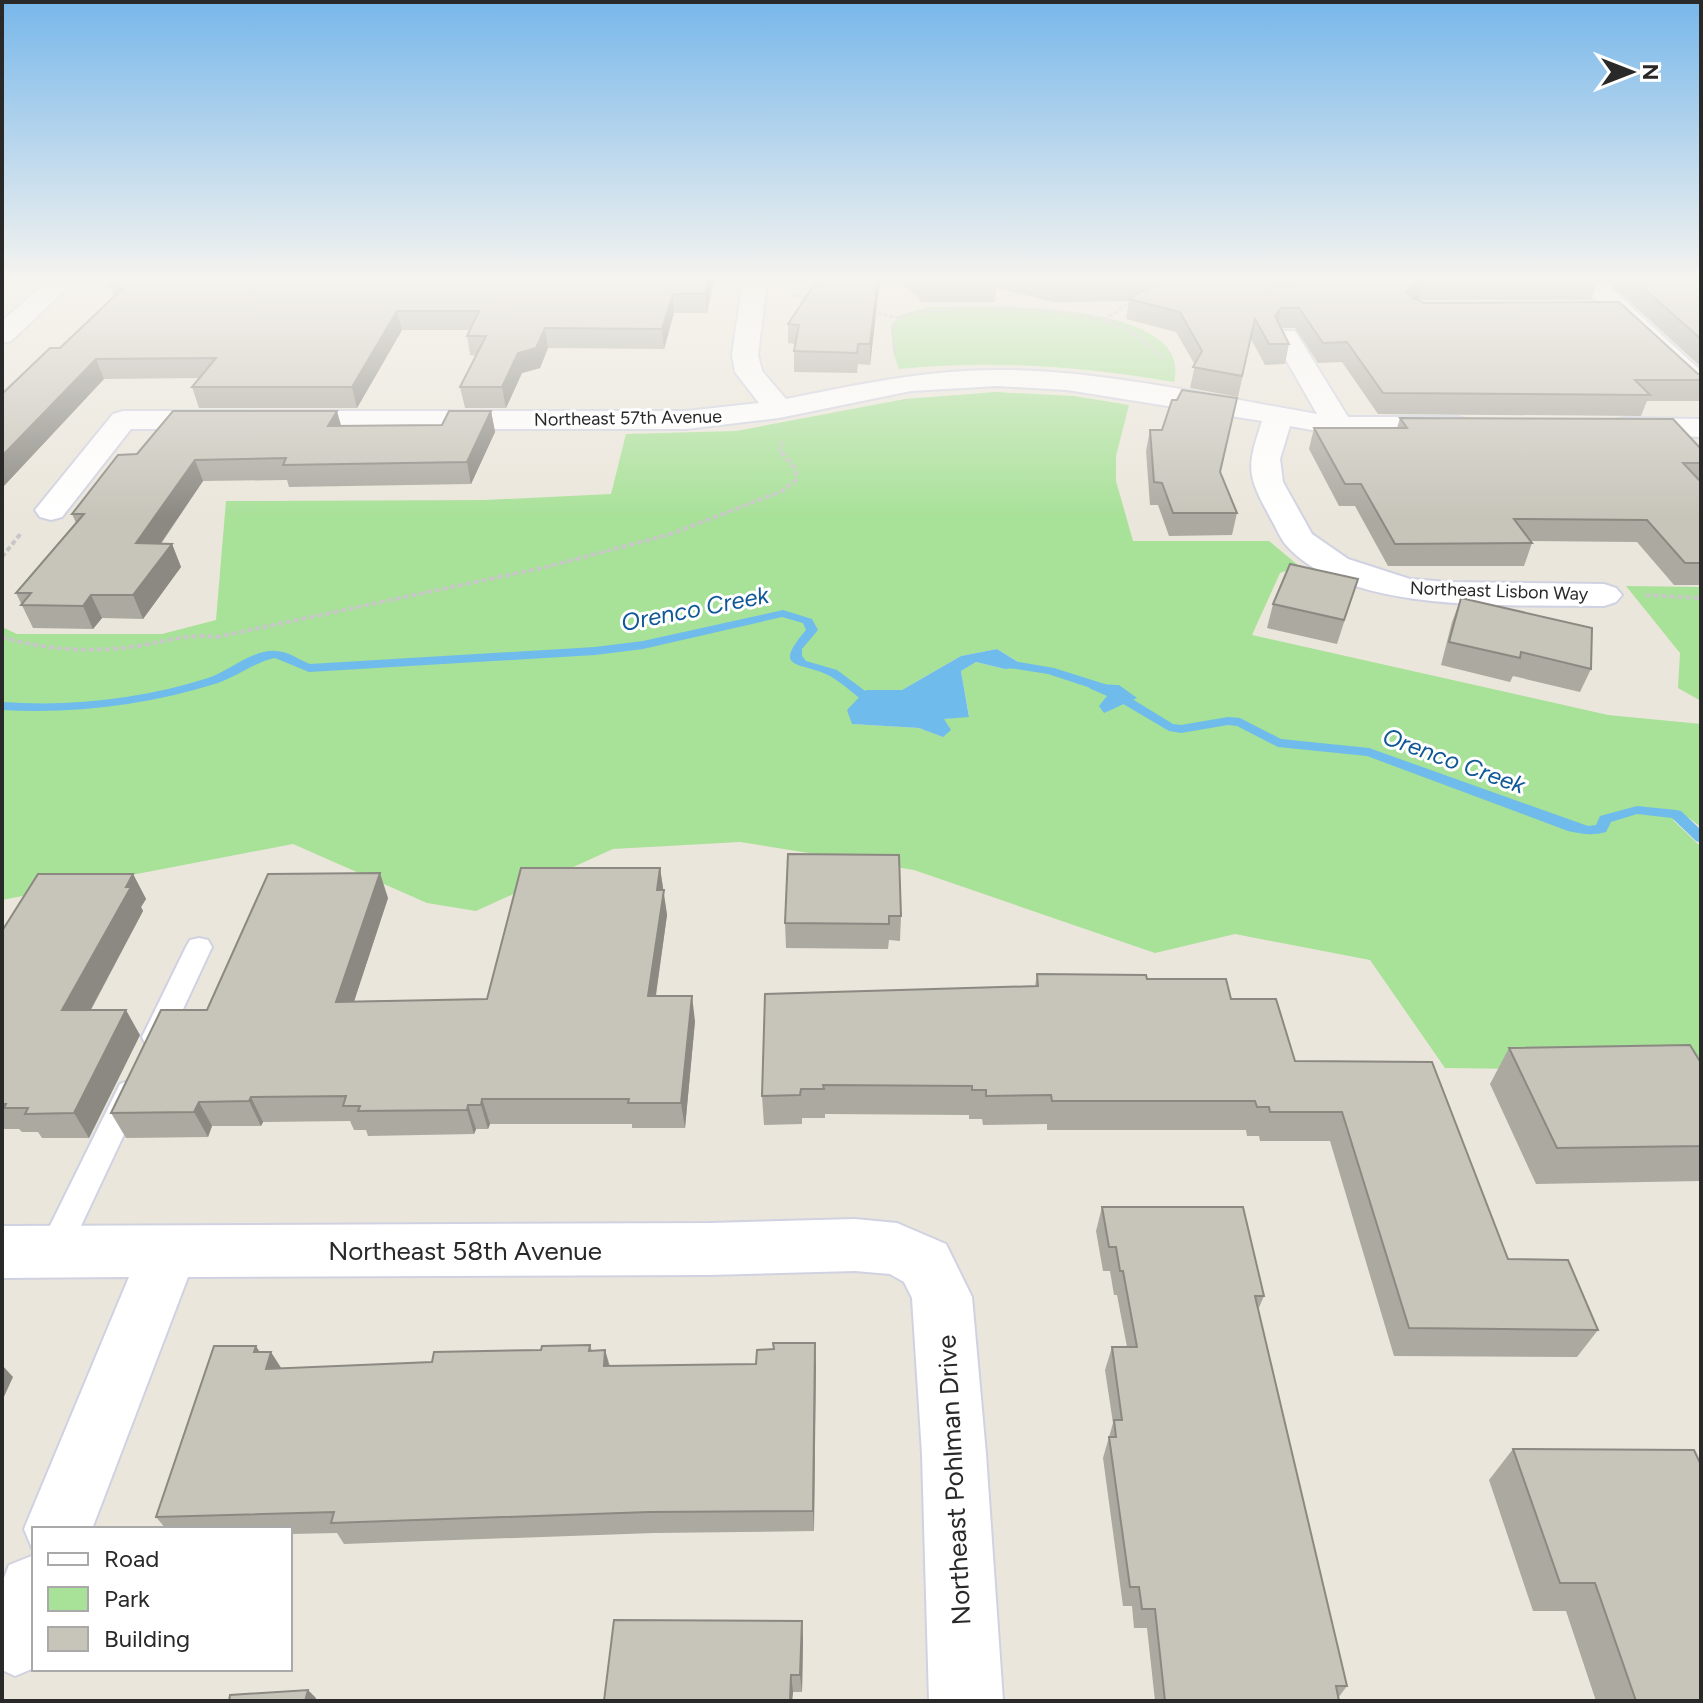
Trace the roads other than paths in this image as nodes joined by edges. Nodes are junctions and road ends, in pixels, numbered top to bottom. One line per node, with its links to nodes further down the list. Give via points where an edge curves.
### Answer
1 (746, 358): 5 (street, via 749,372)
2 (1299, 358): 7 (street)
3 (1671, 358): 4 (street)
4 (1701, 386)
5 (779, 409): 6 (street, Northeast 57th Avenue, via 911,383 997,378 1097,386); 11 (street, Northeast 57th Avenue, via 686,420 123,420)
6 (1278, 417): 7 (street, Northeast 57th Avenue); 12 (street, Northeast Lisbon Way, via 1265,459 1267,482 1299,540 1336,566 1406,589)
7 (1339, 426): 8 (street, Northeast 57th Avenue)
8 (1479, 427)
9 (1588, 427): 10 (street)
10 (1701, 428)
11 (51, 510)
12 (1604, 595)
13 (199, 947): 14 (lane)
14 (28, 1252): 15 (street, Northeast 58th Avenue)
15 (168, 1253): 16 (street, Northeast 58th Avenue, via 855,1245 897,1249); 17 (street)
16 (925, 1263): 18 (street, Northeast Pohlman Drive, via 942,1297 946,1334)
17 (59, 1527)
18 (966, 1701)

